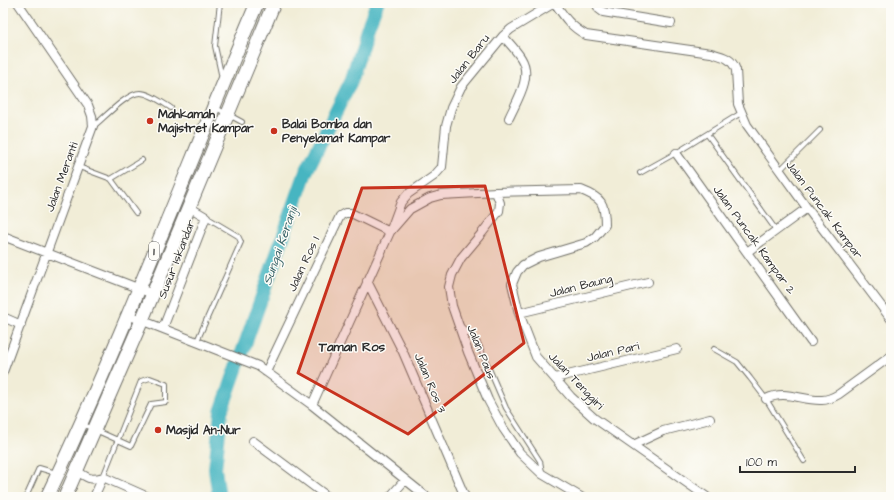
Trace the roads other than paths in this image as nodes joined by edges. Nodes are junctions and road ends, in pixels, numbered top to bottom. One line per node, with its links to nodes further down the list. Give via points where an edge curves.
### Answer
1 (18, 3): 16 (street, via 88,105)
2 (220, 3): 9 (lane, via 215,46)
3 (257, 3): 9 (highway, 1)
4 (274, 3): 13 (highway, 1)
5 (554, 3): 8 (street, Jalan Baru); 12 (street, Jalan Puncak Kampar, via 575,29 586,35 711,54 729,60 736,70)
6 (596, 3): 7 (street, via 603,12)
7 (671, 23)
8 (503, 36): 14 (street, via 521,59 526,79); 31 (street, Jalan Baru, via 461,86 446,126 442,167 401,202)
9 (223, 83): 10 (highway, 1)
10 (214, 107): 13 (lane); 37 (highway, 1)
11 (171, 108): 16 (lane, via 146,94 139,93 122,102)
12 (741, 113): 18 (lane); 22 (street, Jalan Puncak Kampar, via 746,125)
13 (228, 115): 15 (lane); 26 (highway, 1)
14 (509, 118)
15 (242, 122)
16 (93, 126): 21 (street, Jalan Meranti)
17 (820, 130): 22 (lane)
18 (707, 134): 19 (lane); 30 (lane)
19 (676, 153): 23 (lane); 33 (street, Jalan Puncak Kampar 2)
20 (142, 160): 24 (lane)
21 (79, 167): 24 (lane); 34 (street, Jalan Meranti)
22 (780, 170): 27 (street, Jalan Puncak Kampar)
23 (640, 173)
24 (111, 179): 28 (lane)
25 (496, 192): 31 (street, Jalan Tenggiri, via 441,194 430,198 410,209); 39 (street, Jalan Tenggiri, via 581,190 594,195 605,210 605,225 586,244 539,257 523,265 517,272 512,284); 44 (street, Jalan Paus, via 500,203 499,211 461,258 452,274 449,287)
26 (189, 207): 29 (street, Susur Iskandar); 38 (highway, 1)
27 (807, 208): 30 (street); 42 (street, Jalan Puncak Kampar)
28 (136, 213)
29 (206, 217): 46 (street, Susur Iskandar); 47 (lane, via 238,236 241,242)
30 (776, 230): 33 (street)
31 (390, 232): 35 (street); 53 (street, Jalan Ros 1, via 351,213 340,216)
32 (3, 236): 34 (street)
33 (747, 252): 48 (street, Jalan Puncak Kampar 2)
34 (46, 253): 37 (street); 45 (street, Jalan Meranti)
35 (367, 281): 56 (street); 70 (street, Jalan Ros 3, via 403,352)
36 (648, 282): 39 (street, Jalan Baung)
37 (139, 288): 38 (street); 40 (highway, 1)
38 (153, 294): 43 (highway, 1)
39 (519, 313): 54 (street, Jalan Tenggiri, via 536,357)
40 (128, 315): 43 (street); 58 (highway, 1)
41 (3, 318): 45 (street)
42 (891, 319)
43 (142, 320): 46 (street); 59 (highway, 1)
44 (457, 322): 66 (street, Jalan Paus, via 488,400 503,428 520,453); 66 (lane, via 478,343 506,408 540,461)
45 (21, 325): 52 (street, Jalan Meranti)
46 (163, 328): 47 (street)
47 (197, 341): 53 (street, via 258,366)
48 (811, 342)
49 (677, 349): 54 (street, Jalan Pari)
50 (714, 349): 55 (lane, via 737,362)
51 (891, 356): 55 (street, via 833,397 816,400 775,395)
52 (3, 372)
53 (266, 372): 56 (street)
54 (555, 378): 62 (street, Jalan Tenggiri, via 594,418)
55 (766, 399): 63 (lane)
56 (312, 405): 68 (street)
57 (710, 419): 62 (street, via 663,431)
58 (82, 424): 59 (lane); 65 (highway, 1)
59 (95, 430): 60 (lane); 64 (highway, 1)
60 (117, 441): 60 (lane, via 130,446 151,404 166,402 166,384 150,378 141,381); 67 (lane)
61 (253, 441): 76 (street)
62 (633, 445): 80 (street, Jalan Tenggiri)
63 (804, 461)
64 (78, 471): 67 (street, via 94,480); 73 (highway, 1)
65 (58, 474): 71 (lane, via 39,468); 72 (highway, 1)
66 (542, 474): 79 (street, Jalan Paus)
67 (103, 477): 69 (street); 74 (street)
68 (405, 480): 77 (street); 78 (street)
69 (136, 494): 75 (street)
70 (462, 495)
71 (26, 497)
72 (47, 497)
73 (65, 497)
74 (94, 497)
75 (148, 497)
76 (328, 497)
77 (390, 497)
78 (427, 497)
79 (581, 497)
80 (707, 497)

